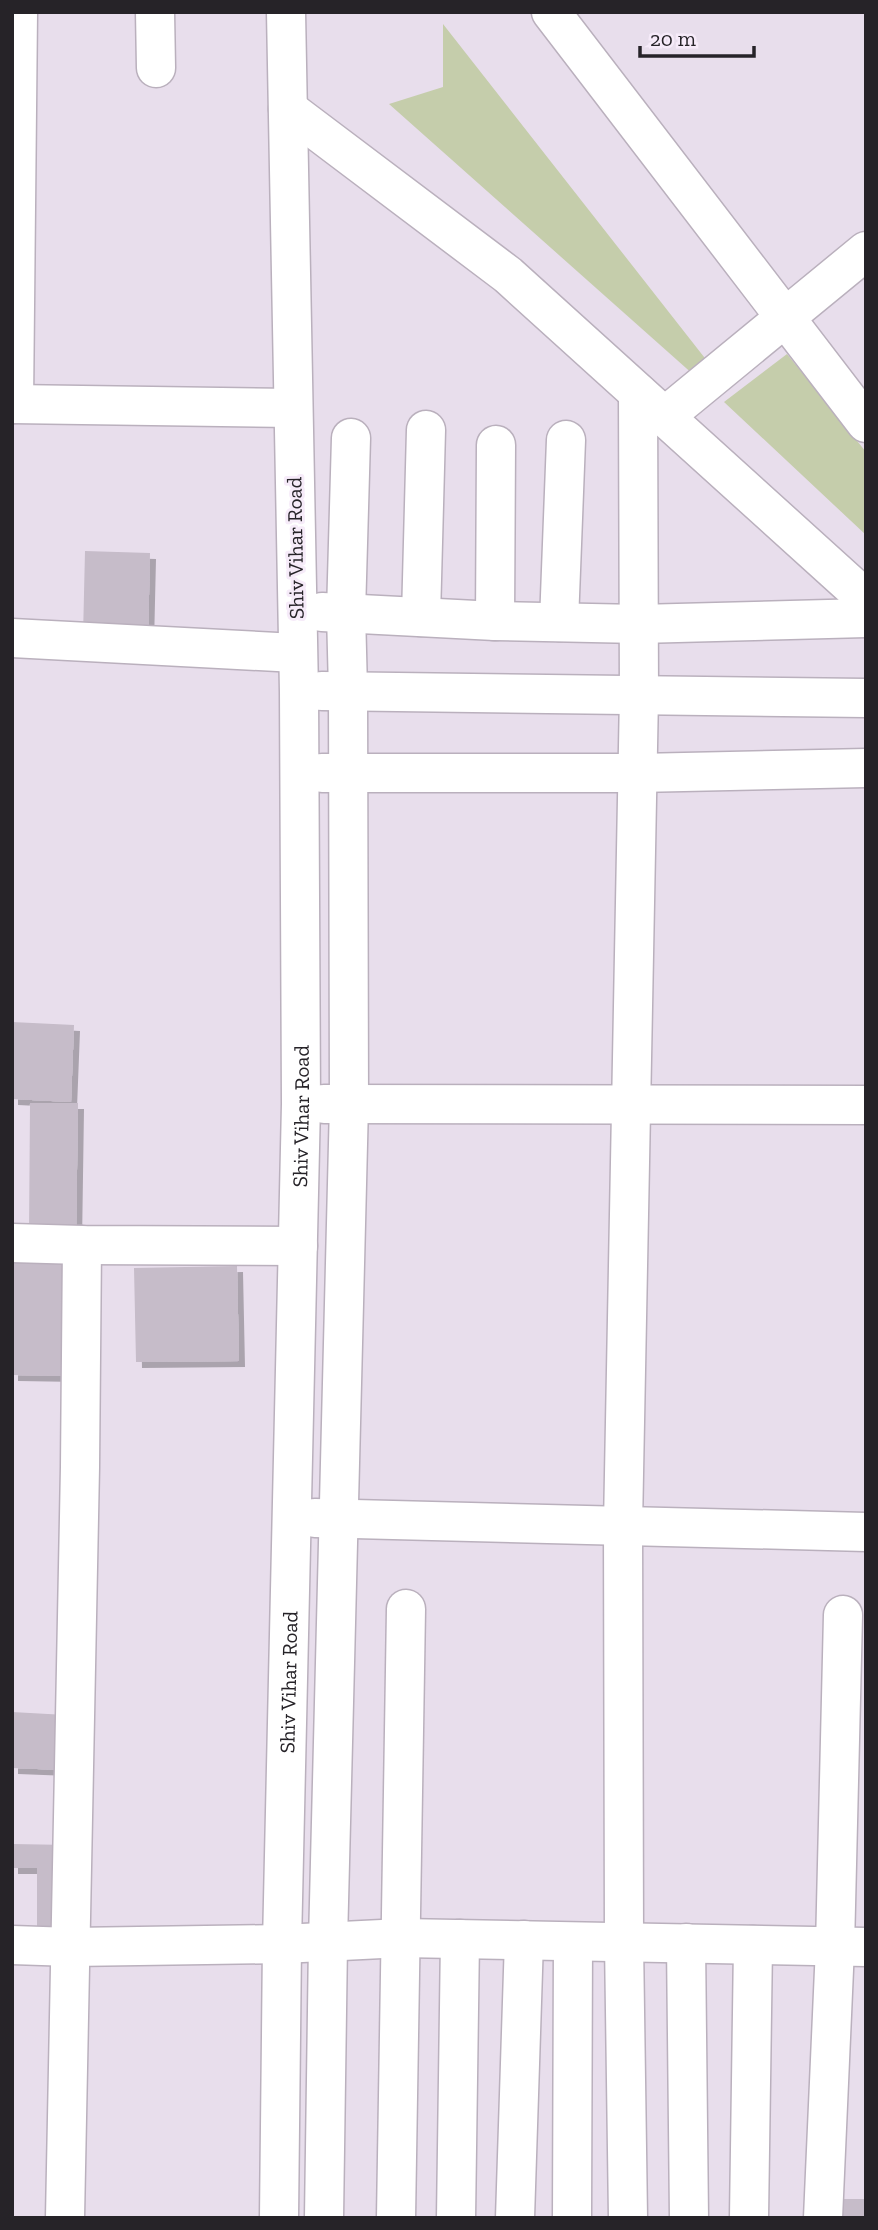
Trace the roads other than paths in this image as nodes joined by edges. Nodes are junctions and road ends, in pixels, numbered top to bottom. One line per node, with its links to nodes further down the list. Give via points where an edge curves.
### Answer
1 (18, 12): 9 (street)
2 (155, 12): 5 (street)
3 (286, 12): 6 (street, Shiv Vihar Road)
4 (551, 12): 8 (street)
5 (156, 68)
6 (288, 109): 10 (street, via 508,275); 11 (street, Shiv Vihar Road)
7 (866, 251): 8 (street)
8 (784, 318): 10 (street); 12 (street)
9 (13, 404): 11 (street)
10 (651, 405): 17 (street); 24 (street)
11 (293, 408): 18 (street, Shiv Vihar Road)
12 (866, 424)
13 (426, 430): 20 (street)
14 (351, 438): 19 (street)
15 (566, 440): 23 (street)
16 (496, 444): 22 (street)
17 (866, 598)
18 (296, 611): 19 (street); 26 (street, Shiv Vihar Road)
19 (346, 613): 20 (street); 27 (street)
20 (421, 617): 22 (street)
21 (866, 618): 24 (street)
22 (495, 621): 23 (street)
23 (559, 622): 24 (street)
24 (639, 624): 29 (street)
25 (12, 638): 26 (street)
26 (296, 653): 28 (street, Shiv Vihar Road)
27 (348, 690): 28 (street); 29 (street); 33 (street)
28 (299, 692): 32 (street, Shiv Vihar Road)
29 (639, 695): 30 (street); 34 (street)
30 (866, 698)
31 (866, 768): 34 (street)
32 (299, 773): 33 (street); 35 (street, Shiv Vihar Road)
33 (347, 773): 34 (street); 36 (street)
34 (638, 773): 37 (street)
35 (301, 1104): 36 (street); 41 (street, Shiv Vihar Road)
36 (349, 1104): 37 (street); 43 (street)
37 (631, 1104): 38 (street); 44 (street)
38 (866, 1105)
39 (12, 1243): 40 (street)
40 (82, 1245): 41 (street); 58 (street)
41 (298, 1246): 42 (street, Shiv Vihar Road)
42 (293, 1518): 43 (street); 55 (street, Shiv Vihar Road)
43 (341, 1519): 44 (street); 52 (street)
44 (623, 1525): 45 (street); 53 (street)
45 (866, 1532)
46 (406, 1609): 48 (street)
47 (843, 1615): 59 (street)
48 (402, 1938): 49 (street); 52 (street); 63 (street)
49 (460, 1939): 50 (street); 64 (street)
50 (524, 1940): 51 (street); 65 (street)
51 (573, 1941): 53 (street); 66 (street)
52 (328, 1942): 55 (street); 62 (street)
53 (624, 1942): 54 (street); 67 (street)
54 (686, 1943): 57 (street); 68 (street)
55 (282, 1944): 58 (street); 61 (street, Shiv Vihar Road)
56 (12, 1945): 58 (street)
57 (753, 1945): 59 (street); 69 (street)
58 (72, 1947): 60 (street)
59 (850, 1947): 70 (street)
60 (65, 2218)
61 (279, 2218)
62 (324, 2218)
63 (396, 2218)
64 (456, 2218)
65 (515, 2218)
66 (572, 2218)
67 (628, 2218)
68 (689, 2218)
69 (749, 2218)
70 (823, 2218)

